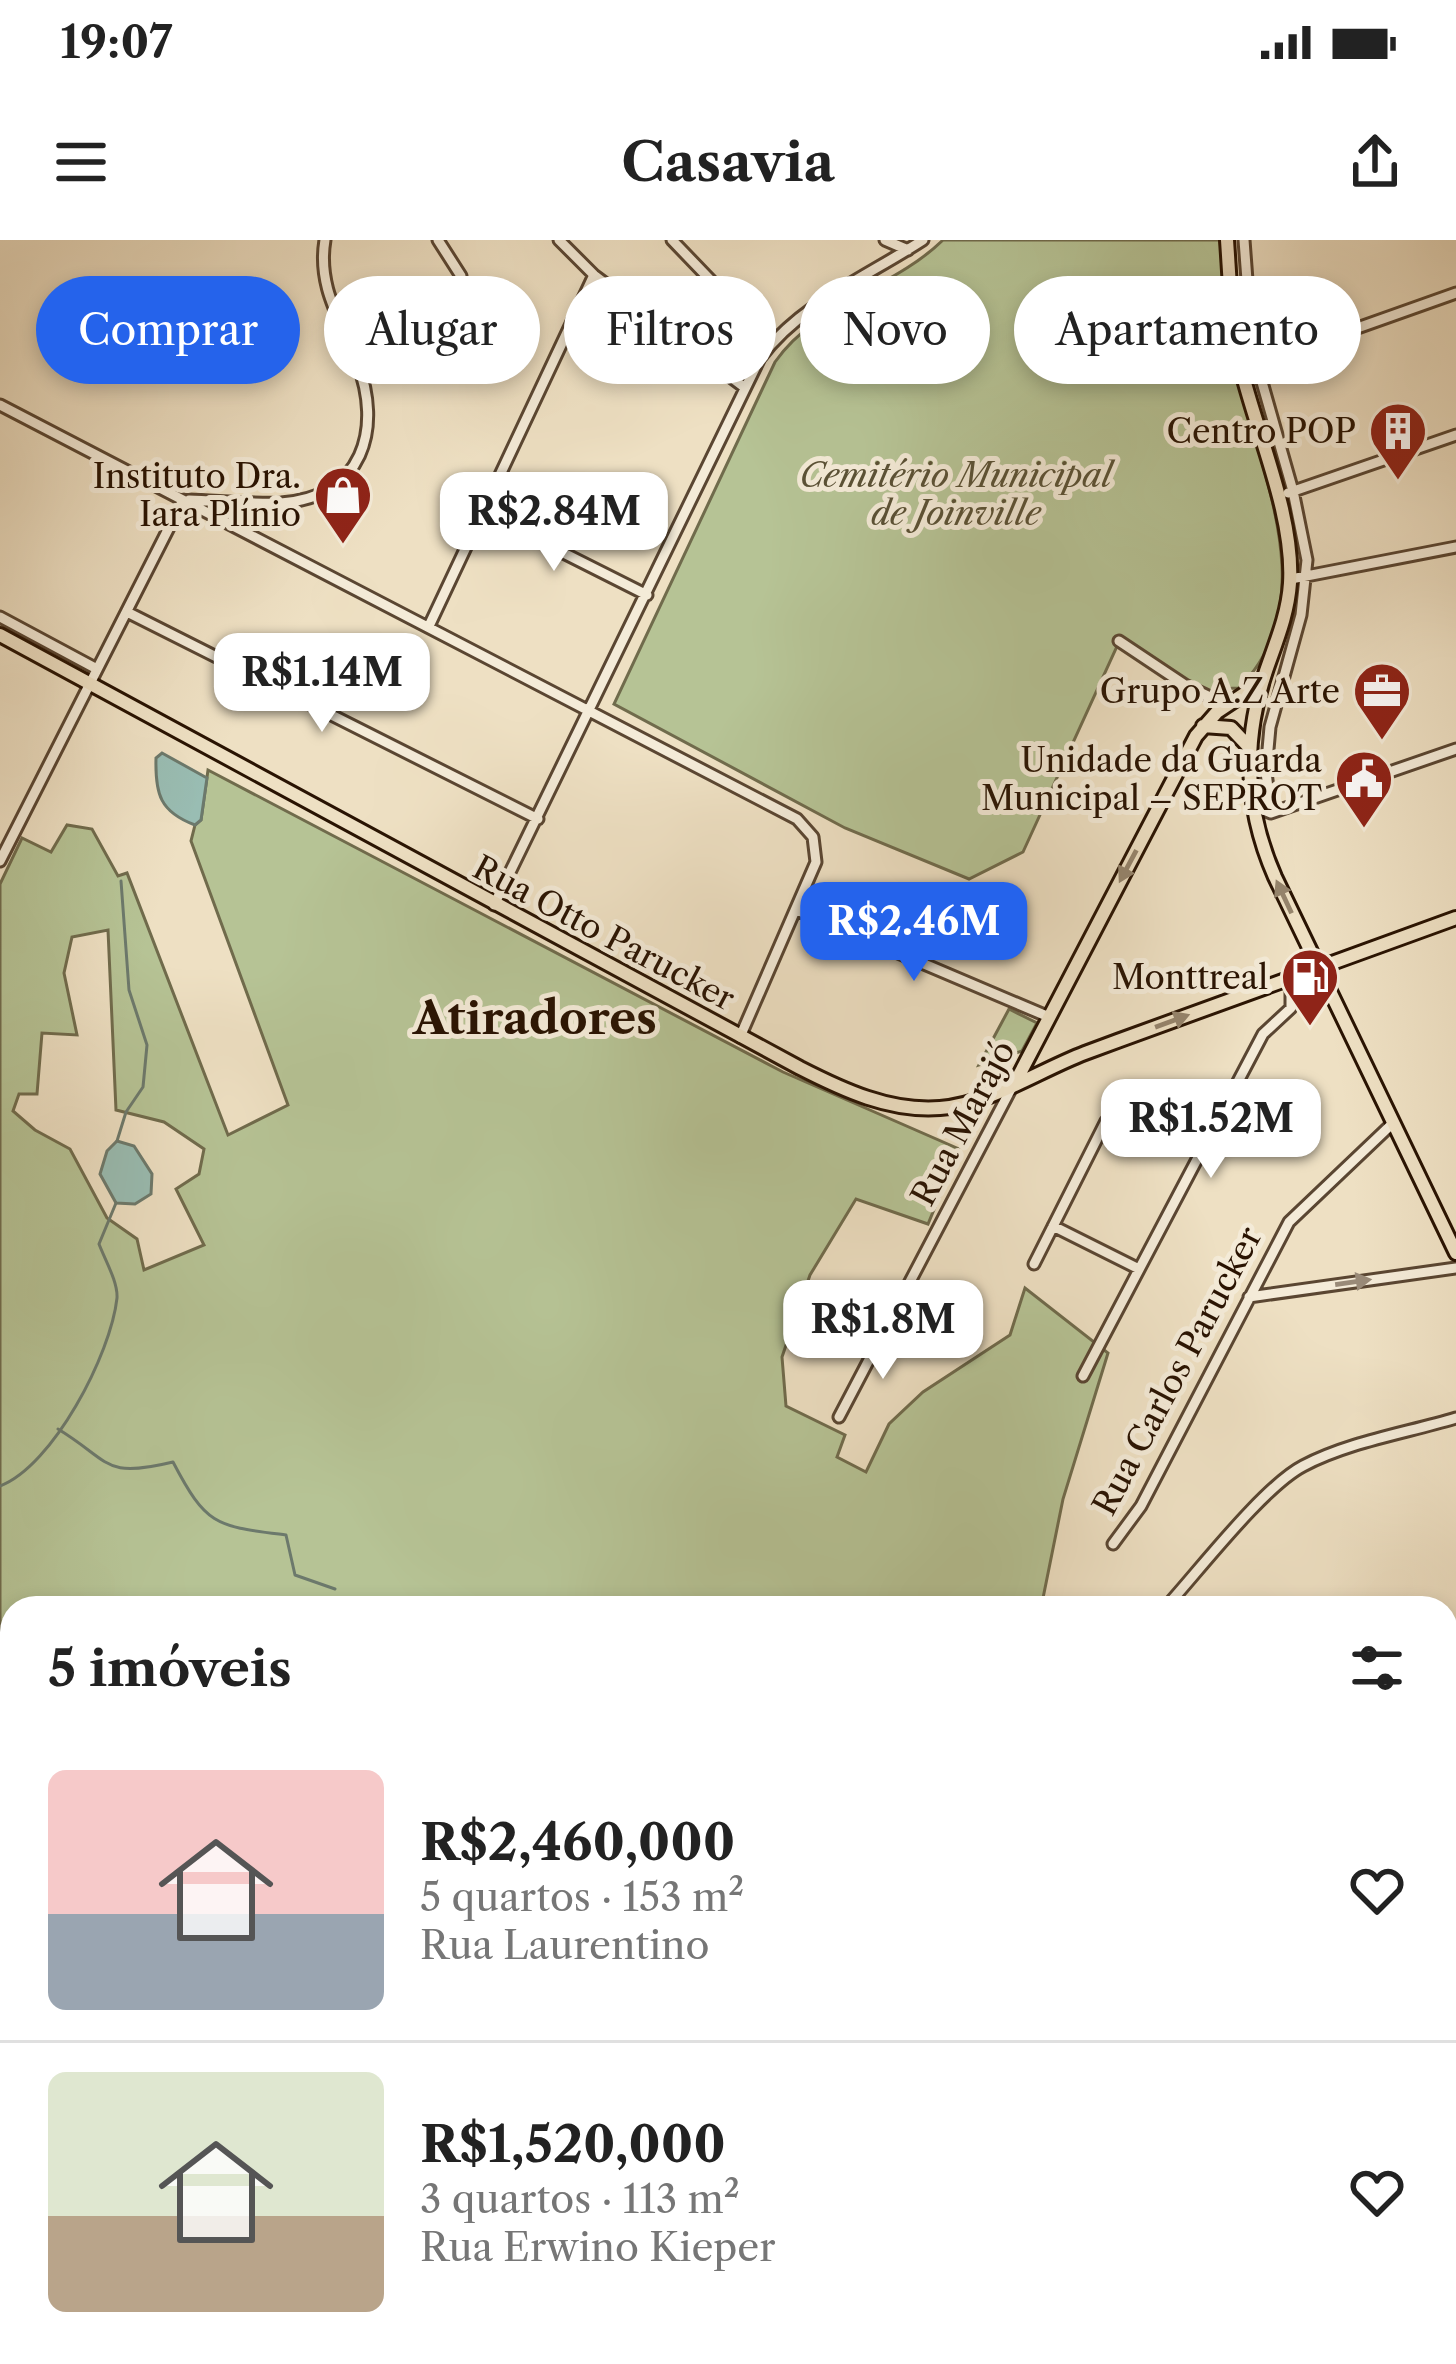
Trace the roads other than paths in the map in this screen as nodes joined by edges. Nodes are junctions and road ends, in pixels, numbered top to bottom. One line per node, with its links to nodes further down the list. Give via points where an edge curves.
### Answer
1 (325, 240): 24 (street, via 325,287 368,398 358,463 294,500)
2 (438, 240): 11 (street)
3 (560, 240): 10 (street)
4 (672, 240): 12 (street)
5 (885, 240): 9 (street)
6 (923, 240): 9 (street)
7 (1227, 240): 23 (main road, via 1235,344)
8 (1244, 240): 13 (street)
9 (908, 250): 16 (street)
10 (594, 274): 19 (street); 25 (street)
11 (461, 276)
12 (707, 276)
13 (1246, 276)
14 (1456, 293): 15 (street)
15 (1361, 327)
16 (776, 339)
17 (746, 384): 19 (street)
18 (1262, 384): 22 (street)
19 (744, 387): 29 (street)
20 (0, 405): 24 (street)
21 (1456, 435): 22 (street)
22 (1293, 491): 23 (street); 27 (street)
23 (1277, 497): 28 (main road)
24 (183, 500): 30 (street); 32 (street)
25 (482, 512): 29 (street); 32 (street)
26 (1456, 548): 27 (street)
27 (1307, 577): 28 (street); 44 (street, via 1270,727)
28 (1291, 579): 36 (main road)
29 (647, 595): 39 (street)
30 (127, 612): 35 (street); 45 (street)
31 (0, 617): 35 (street)
32 (429, 626): 39 (street)
33 (0, 634): 37 (main road, Rua Otto Parucker)
34 (1119, 641): 38 (street)
35 (98, 669): 37 (street)
36 (1263, 682): 38 (main road, Rua Marajó); 41 (main road)
37 (89, 686): 46 (street); 47 (main road, Rua Otto Parucker)
38 (1227, 705): 40 (main road, Rua Marajó)
39 (591, 710): 45 (street); 48 (street, via 785,811 813,837 816,862)
40 (1203, 726): 41 (main road, via 1231,728); 53 (main road, Rua Marajó, one-way to 53)
41 (1249, 748): 43 (main road)
42 (1456, 749): 44 (street)
43 (1252, 805): 44 (street); 50 (main road, one-way to 43)
44 (1271, 813)
45 (538, 818): 47 (street)
46 (0, 861)
47 (494, 905): 54 (main road, Rua Otto Parucker)
48 (797, 910): 53 (street); 54 (street)
49 (1456, 918): 50 (main road, Rua Otto Parucker)
50 (1318, 969): 51 (main road, Rua Otto Parucker); 52 (main road)
51 (1291, 980): 52 (main road); 56 (main road, Rua Otto Parucker, one-way to 51); 64 (street, via 1291,1008 1263,1034)
52 (1332, 998): 59 (main road)
53 (1049, 1017): 55 (main road, Rua Marajó)
54 (740, 1037): 57 (main road, Rua Otto Parucker, via 837,1086 906,1107 953,1106)
55 (1038, 1038): 56 (main road, via 1044,1058); 57 (main road, Rua Marajó)
56 (1063, 1062): 57 (main road, Rua Otto Parucker)
57 (1014, 1084): 66 (street, Rua Marajó)
58 (1106, 1121): 60 (street)
59 (1393, 1124): 61 (main road); 65 (street, Rua Carlos Parucker, via 1297,1212)
60 (1053, 1226): 62 (street); 64 (street)
61 (1456, 1253)
62 (1034, 1264)
63 (1456, 1268): 65 (street, one-way to 63)
64 (1139, 1269): 68 (street)
65 (1249, 1297): 71 (street, Rua Carlos Parucker, via 1141,1506)
66 (887, 1326): 67 (street); 69 (street, Rua Marajó)
67 (941, 1347)
68 (1083, 1376)
69 (839, 1417)
70 (1456, 1418): 72 (street, via 1296,1470)
71 (1113, 1544)
72 (1176, 1596)

